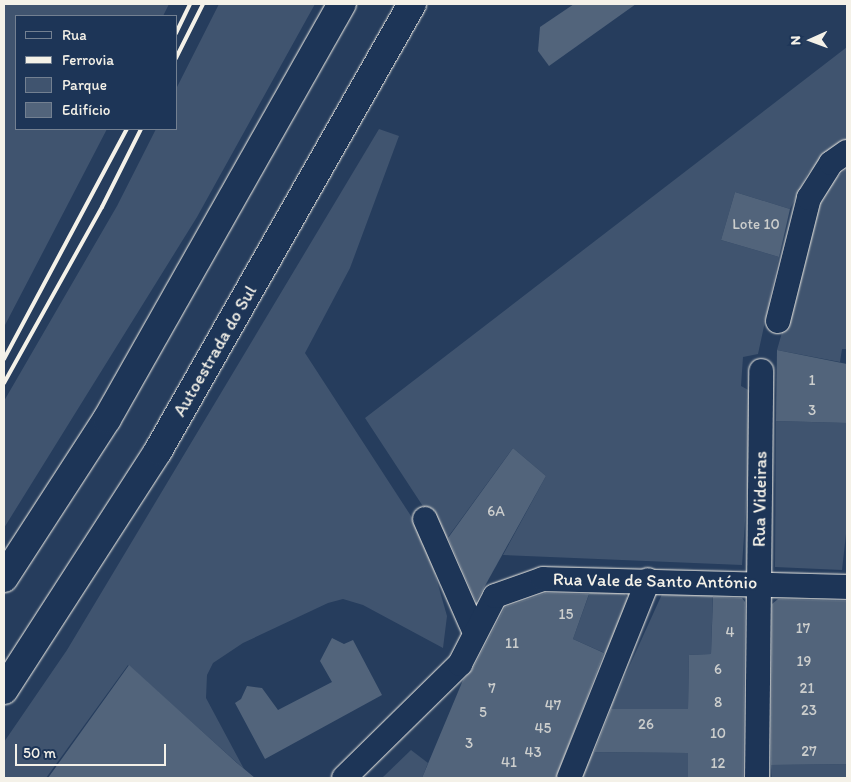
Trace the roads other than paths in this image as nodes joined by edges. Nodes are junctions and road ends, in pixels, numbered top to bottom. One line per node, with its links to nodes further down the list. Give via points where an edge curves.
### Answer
1 (342, 4): 7 (highway, via 107,419)
2 (412, 4): 12 (highway, Autoestrada do Sul, via 158,451)
3 (847, 152): 4 (street, via 832,163 809,198)
4 (778, 321)
5 (761, 371): 9 (street, Rua Videiras)
6 (425, 519): 11 (street)
7 (4, 578)
8 (648, 580): 9 (street, Rua Vale de Santo António); 11 (street, Rua Vale de Santo António, via 543,579 495,596); 14 (street)
9 (759, 582): 10 (street, Rua Vale de Santo António); 15 (street, Rua Videiras)
10 (847, 587)
11 (476, 634): 13 (street, Rua Vale de Santo António, via 460,664)
12 (4, 690)
13 (344, 778)
14 (569, 778)
15 (757, 778)

